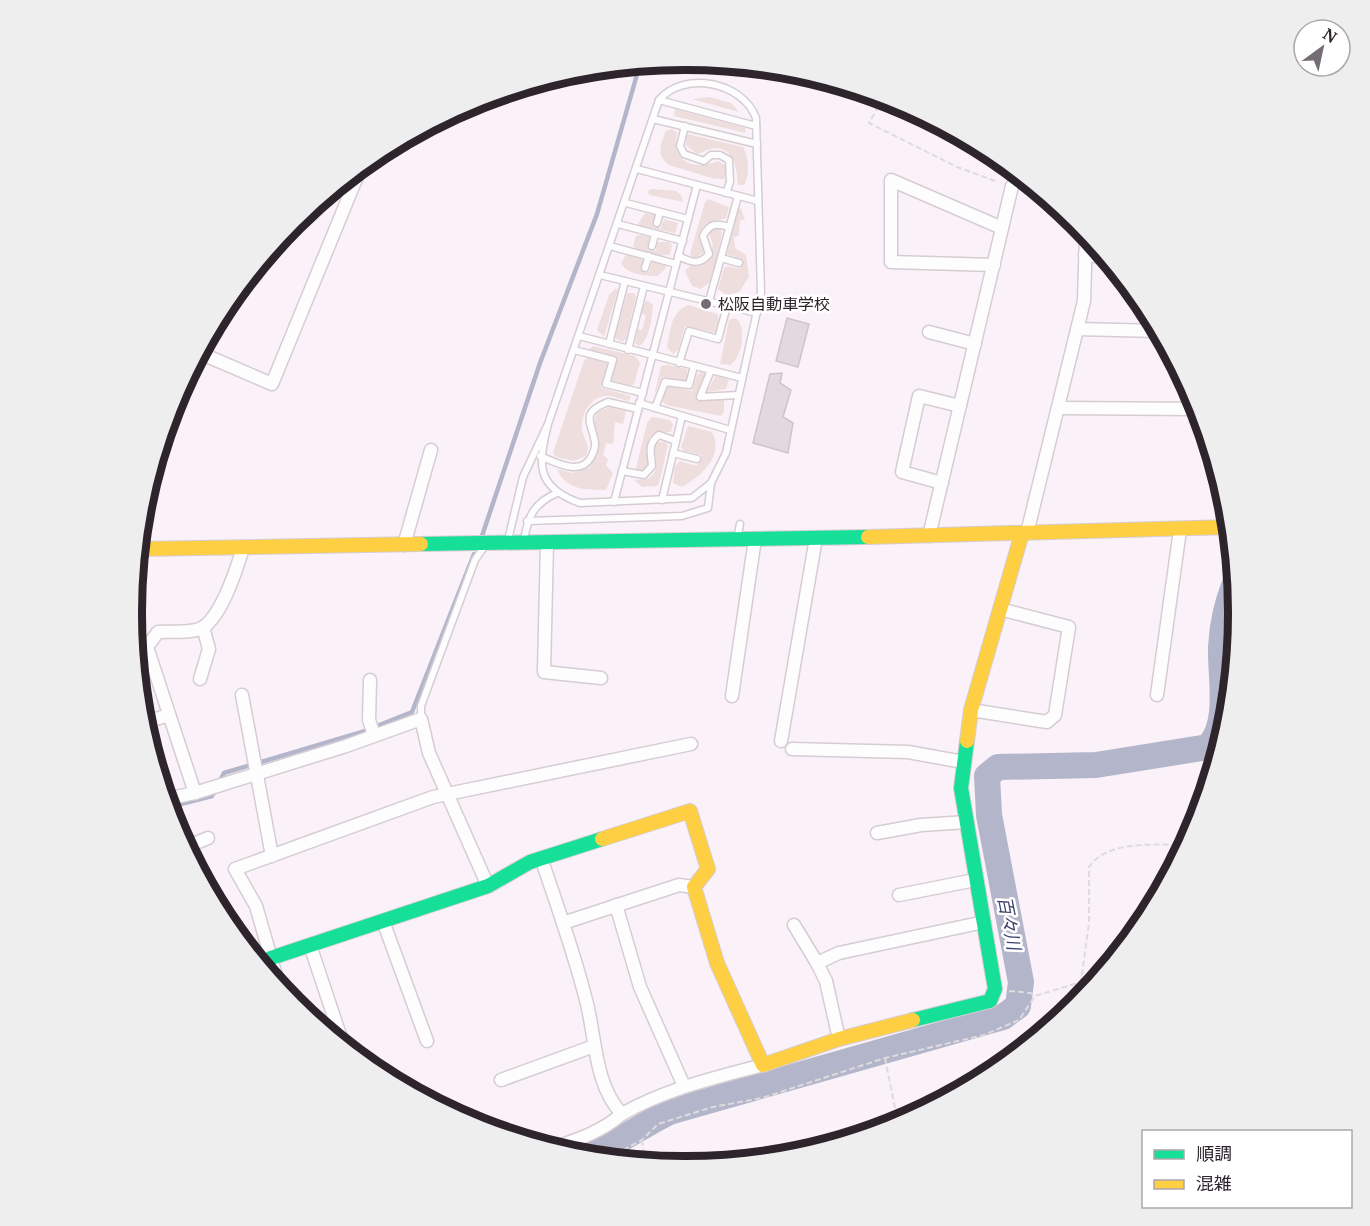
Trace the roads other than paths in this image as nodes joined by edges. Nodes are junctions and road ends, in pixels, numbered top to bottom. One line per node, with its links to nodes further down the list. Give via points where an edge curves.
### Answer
1 (659, 100): 2 (lane); 4 (lane); 4 (lane, via 680,84 695,82 731,90 752,105)
2 (653, 119): 3 (lane); 6 (lane)
3 (685, 126): 5 (lane); 10 (lane, via 680,146 684,154 704,160 720,155 729,160)
4 (756, 126): 5 (lane)
5 (757, 144): 12 (lane)
6 (637, 169): 8 (lane); 13 (lane)
7 (354, 184): 49 (street, via 272,384)
8 (698, 185): 10 (lane); 15 (lane)
9 (1012, 186): 19 (street)
10 (726, 193): 11 (lane)
11 (738, 196): 12 (lane); 18 (lane)
12 (758, 201): 40 (lane, via 761,293)
13 (626, 203): 14 (lane); 17 (lane)
14 (660, 212): 15 (lane); 16 (lane)
15 (688, 219): 21 (lane)
16 (657, 223)
17 (618, 224): 20 (lane); 22 (lane)
18 (729, 227): 27 (lane, via 711,225 706,231 703,236 709,254 704,260 696,263); 29 (lane)
19 (1002, 228): 32 (street); 32 (street, via 891,180 891,262)
20 (655, 234): 21 (lane); 23 (lane)
21 (683, 241): 27 (lane)
22 (610, 246): 26 (lane); 34 (lane)
23 (652, 246)
24 (1085, 247): 25 (street)
25 (1085, 255): 28 (street); 41 (street, via 1084,301)
26 (649, 256): 31 (lane); 33 (lane)
27 (678, 256): 31 (lane)
28 (1094, 256)
29 (721, 258): 30 (lane); 38 (lane)
30 (739, 263)
31 (676, 264): 37 (lane)
32 (994, 265): 46 (street)
33 (645, 268)
34 (600, 274): 35 (lane); 44 (lane)
35 (626, 281): 36 (lane); 45 (lane)
36 (644, 286): 37 (lane); 48 (lane)
37 (669, 292): 38 (lane); 50 (lane)
38 (709, 302): 39 (lane)
39 (727, 306): 40 (lane); 51 (lane, via 718,339 689,331)
40 (757, 313): 54 (lane)
41 (1077, 329): 42 (street); 60 (street)
42 (1148, 331)
43 (929, 332): 46 (street)
44 (579, 336): 45 (lane); 47 (lane)
45 (609, 344): 48 (lane)
46 (975, 344): 58 (street)
47 (574, 350): 55 (lane, via 613,360 606,384); 63 (lane)
48 (628, 350): 50 (lane)
49 (207, 356)
50 (653, 357): 51 (lane); 55 (lane)
51 (679, 363): 52 (lane)
52 (694, 366): 53 (lane); 59 (lane, via 689,385 665,382)
53 (711, 370): 54 (lane); 56 (lane, via 700,397)
54 (742, 378): 56 (lane)
55 (643, 393): 57 (lane)
56 (738, 395): 64 (lane)
57 (639, 406): 59 (lane); 68 (lane, via 608,402 591,412 588,420 596,445 589,462 582,466 574,468); 70 (lane)
58 (960, 406): 72 (street); 72 (street, via 919,396 902,472)
59 (655, 408): 62 (lane)
60 (1060, 408): 61 (street); 80 (street)
61 (1188, 409)
62 (682, 416): 64 (lane); 65 (lane)
63 (548, 424): 68 (lane); 85 (lane, via 523,477)
64 (730, 430): 71 (lane, via 726,453)
65 (676, 441): 67 (lane); 70 (lane, via 659,435 653,440 652,466 644,475)
66 (431, 450): 89 (street)
67 (673, 453): 69 (lane); 74 (lane)
68 (540, 456): 73 (lane, via 549,486)
69 (697, 459)
70 (622, 471): 75 (lane)
71 (711, 483): 74 (lane, via 692,498); 76 (lane, via 708,508 682,516)
72 (942, 483): 81 (street)
73 (557, 493): 75 (lane, via 580,503); 76 (lane, via 541,500)
74 (662, 500): 75 (lane)
75 (614, 502)
76 (527, 521): 86 (lane)
77 (740, 524): 83 (lane)
78 (1221, 528): 79 (street)
79 (1180, 530): 80 (street); 98 (street)
80 (1024, 533): 81 (street); 92 (street)
81 (928, 536): 82 (street)
82 (816, 538): 84 (street); 105 (street)
83 (737, 539): 84 (street); 87 (street)
84 (755, 539): 99 (street)
85 (508, 543): 86 (street); 88 (street)
86 (524, 543): 87 (street)
87 (547, 543): 94 (street, via 544,672)
88 (486, 544): 89 (street); 103 (lane, via 475,560 421,706)
89 (404, 545): 90 (street)
90 (243, 548): 91 (street); 93 (street, via 225,595)
91 (146, 549)
92 (1000, 609): 100 (street); 100 (street, via 1069,627 1055,715 1047,722)
93 (203, 627): 95 (street, via 209,649); 101 (street, via 158,632 147,646)
94 (600, 678)
95 (201, 679)
96 (370, 680): 104 (street)
97 (242, 695): 109 (street)
98 (1157, 695)
99 (732, 696)
100 (971, 710): 108 (street)
101 (169, 714): 102 (street); 110 (street)
102 (153, 719)
103 (421, 719): 104 (street); 111 (street, via 429,753)
104 (372, 730): 109 (street, via 346,747)
105 (781, 741)
106 (691, 744): 111 (street)
107 (792, 749): 108 (street, via 908,752)
108 (963, 762): 113 (street, via 961,788)
109 (255, 767): 110 (street); 117 (street)
110 (195, 793): 112 (street)
111 (447, 793): 117 (street); 120 (street)
112 (175, 797)
113 (967, 822): 114 (street); 119 (street)
114 (877, 833)
115 (208, 838): 116 (street)
116 (194, 844)
117 (272, 856): 129 (street, via 235,869 256,906)
118 (541, 858): 120 (street); 121 (street, via 690,811 708,869); 126 (street)
119 (975, 880): 122 (street); 125 (street)
120 (488, 886): 124 (street)
121 (694, 886): 123 (street, via 679,885); 136 (street, via 717,963)
122 (899, 895)
123 (616, 905): 126 (street); 138 (street, via 640,987)
124 (383, 921): 128 (street); 134 (street)
125 (984, 922): 130 (street, via 839,952); 133 (street, via 995,989 990,1001)
126 (563, 923): 135 (street, via 587,1001)
127 (794, 925): 130 (street)
128 (310, 945): 129 (street); 132 (street)
129 (271, 958): 131 (street)
130 (817, 963): 133 (street, via 826,981)
131 (273, 966)
132 (338, 1030)
133 (839, 1039): 136 (street)
134 (427, 1041)
135 (594, 1046): 137 (street); 139 (street, via 610,1102)
136 (763, 1065): 138 (street)
137 (501, 1080)
138 (684, 1086): 139 (street)
139 (622, 1113): 140 (street, via 607,1126)
140 (568, 1142)

